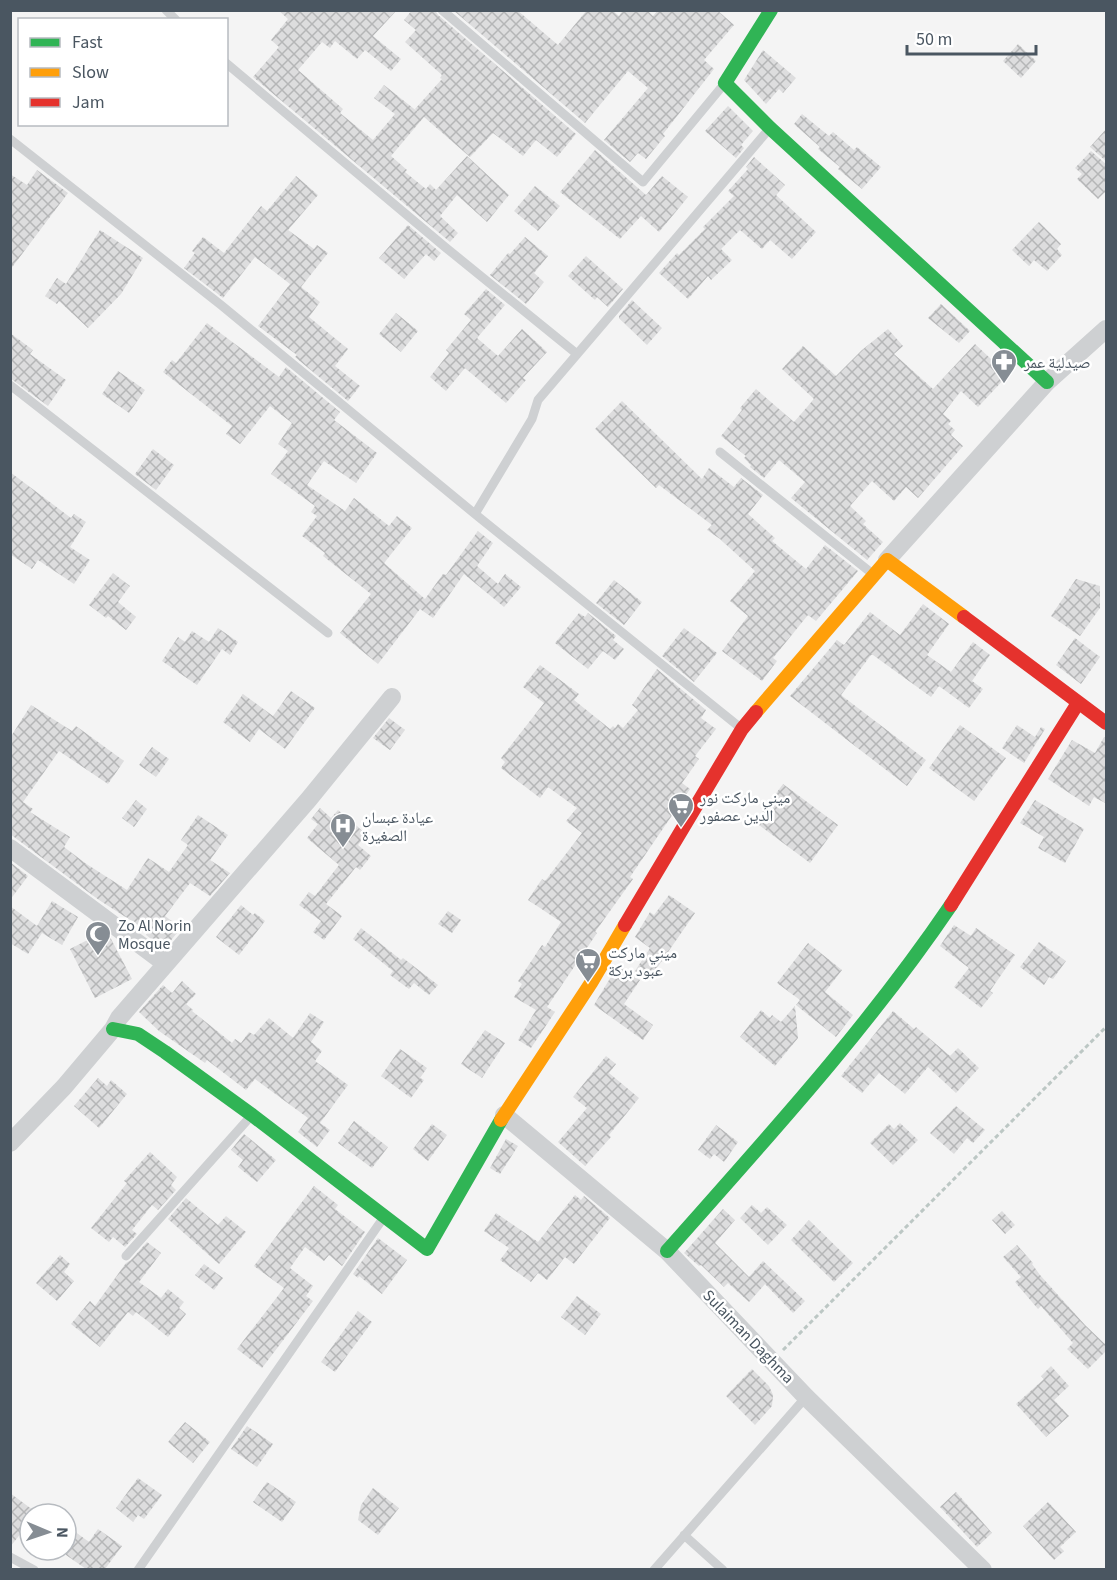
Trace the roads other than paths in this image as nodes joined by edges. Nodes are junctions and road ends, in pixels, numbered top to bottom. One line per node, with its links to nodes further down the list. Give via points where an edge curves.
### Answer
1 (442, 10): 4 (lane, via 643,182)
2 (771, 10): 4 (street)
3 (228, 65): 8 (lane)
4 (725, 83): 5 (street)
5 (770, 128): 8 (lane); 9 (street)
6 (10, 139): 12 (lane, via 221,305)
7 (1107, 329): 9 (street)
8 (577, 354): 12 (lane, via 537,400 532,419)
9 (1047, 382): 13 (street)
10 (10, 385): 15 (lane)
11 (720, 452): 14 (lane)
12 (475, 514): 19 (lane)
13 (887, 560): 14 (street); 17 (street)
14 (874, 575): 19 (street)
15 (328, 633)
16 (392, 697): 21 (street)
17 (1077, 703): 18 (street); 27 (street, via 946,913 883,1001)
18 (1107, 723)
19 (742, 729): 24 (street, via 591,983)
20 (10, 848): 21 (street)
21 (166, 964): 22 (street)
22 (113, 1029): 23 (street, via 138,1034); 25 (street)
23 (252, 1115): 26 (street); 28 (lane)
24 (504, 1115): 26 (street, via 428,1249); 27 (street, Sulaiman Daghma)
25 (10, 1143)
26 (384, 1217): 33 (lane)
27 (667, 1251): 29 (street, Sulaiman Daghma)
28 (126, 1256)
29 (806, 1396): 30 (lane); 36 (street, Sulaiman Daghma)
30 (684, 1535): 34 (lane); 35 (lane)
31 (10, 1557): 32 (lane)
32 (34, 1569)
33 (138, 1569)
34 (654, 1569)
35 (723, 1569)
36 (982, 1569)

